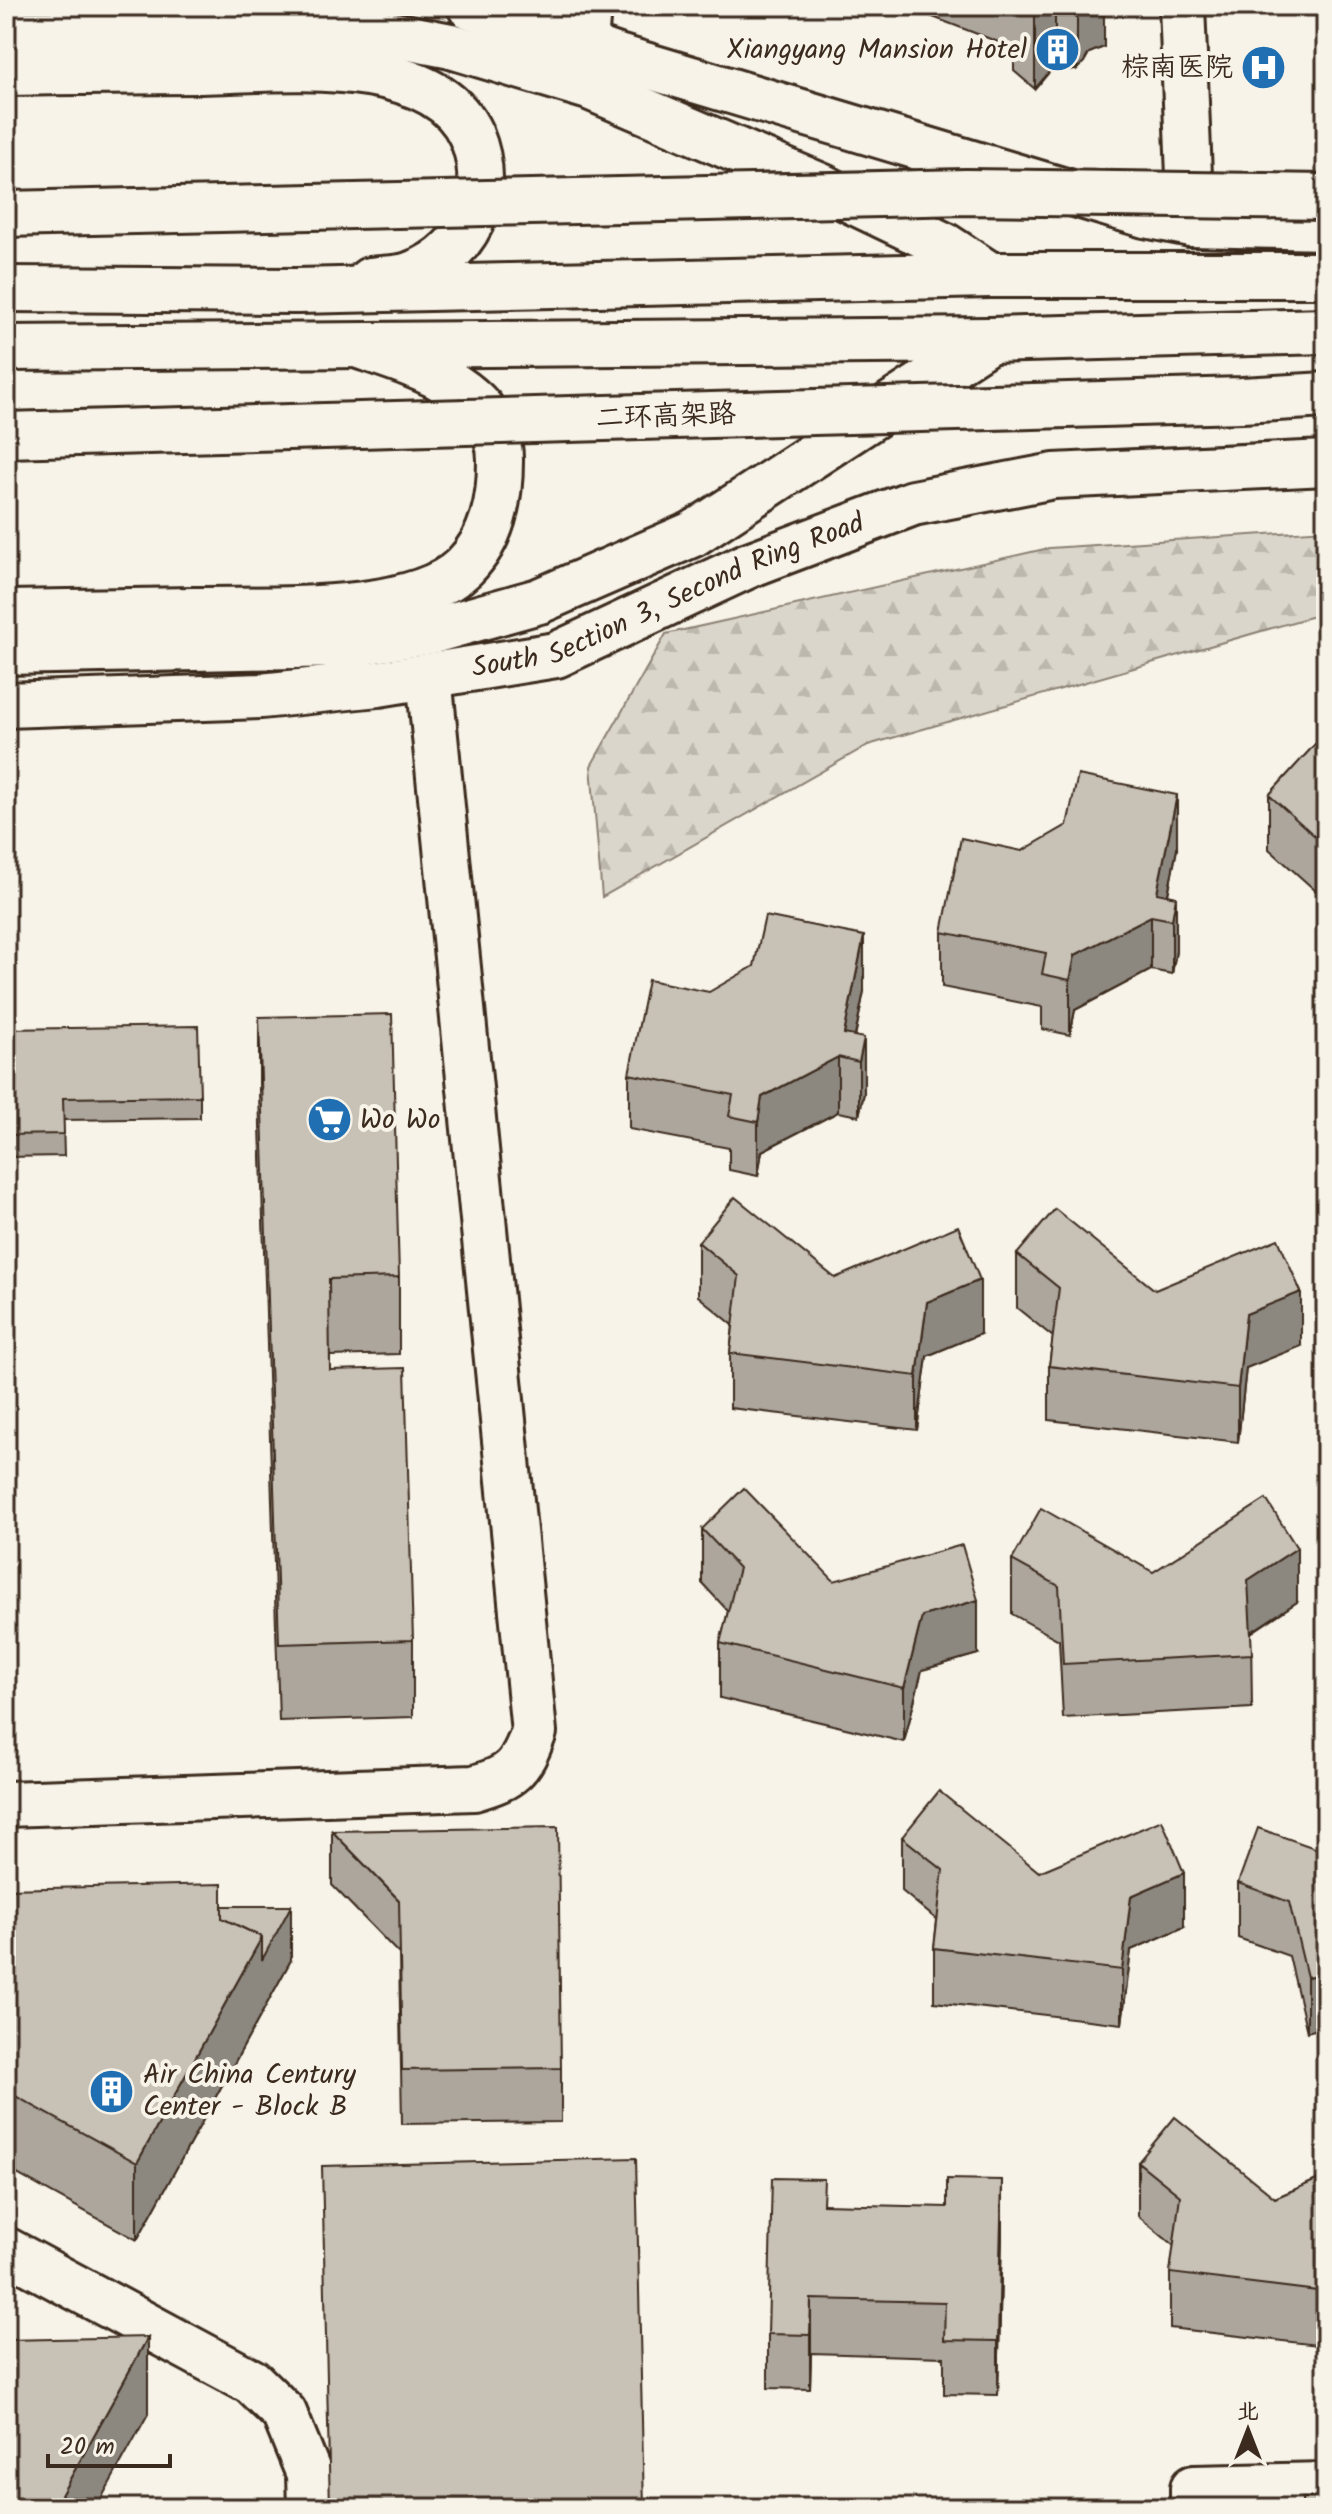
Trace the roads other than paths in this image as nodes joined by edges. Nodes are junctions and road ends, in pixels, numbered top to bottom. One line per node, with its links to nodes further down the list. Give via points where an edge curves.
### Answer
1 (470, 6): 3 (main road)
2 (1182, 6): 8 (main road)
3 (586, 25): 8 (main road, via 1130,211)
4 (6, 34): 11 (main road, via 379,32 451,46 589,87 823,187 944,245)
5 (6, 73): 14 (main road, via 350,69 416,86 445,102 465,124 478,151 481,174 470,226 454,249 412,274)
6 (1326, 197): 7 (main road, bridge, via 966,192)
7 (6, 214)
8 (1191, 224): 9 (main road); 10 (main road)
9 (1326, 227)
10 (1326, 267)
11 (990, 275): 12 (main road); 14 (main road)
12 (1326, 275)
13 (6, 289): 14 (main road)
14 (297, 291)
15 (1326, 331): 16 (main road)
16 (990, 340): 17 (main road); 23 (main road, via 693,534 539,601 432,631 343,645)
17 (360, 346): 18 (main road); 22 (main road, via 429,370 471,399 498,434 498,500 491,527 463,568 437,585 335,607)
18 (6, 348)
19 (1326, 395): 20 (main road, 二环高架路, bridge)
20 (6, 435)
21 (1326, 463): 24 (main road, South Section 3, Second Ring Road, via 1054,476 913,503 749,565 556,655)
22 (6, 613)
23 (6, 652)
24 (429, 676): 25 (main road, South Section 3, Second Ring Road, via 261,696); 26 (main road, via 534,1732 523,1762 499,1781 474,1788)
25 (6, 705)
26 (6, 1804)
27 (6, 2250): 29 (main road, via 252,2382 284,2413 309,2474)
28 (1326, 2485): 30 (main road, via 1193,2488)
29 (310, 2508)
30 (1193, 2508)

